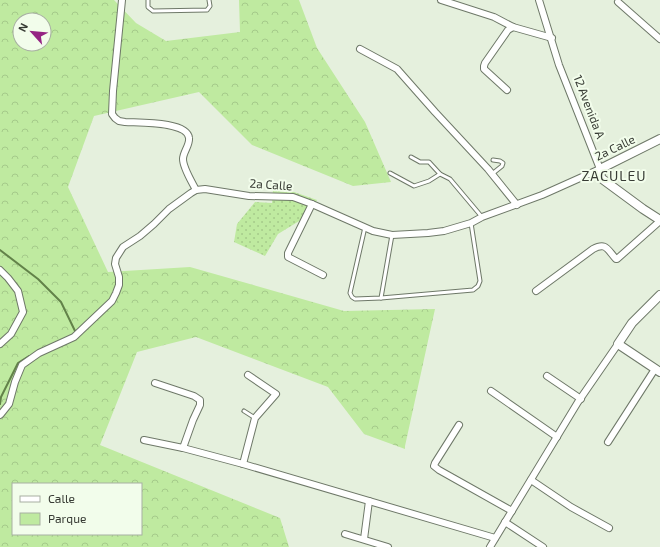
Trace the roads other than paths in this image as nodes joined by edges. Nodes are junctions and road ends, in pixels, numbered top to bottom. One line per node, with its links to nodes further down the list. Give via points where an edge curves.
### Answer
1 (122, 0): 19 (street, via 112,90 112,114 125,122 182,128 189,137 183,158 184,164)
2 (148, 0): 3 (lane, via 148,7 153,11 207,10 210,6)
3 (209, 0)
4 (441, 0): 7 (street, via 494,17)
5 (539, 0): 8 (street, 12 Avenida A)
6 (618, 2): 9 (street)
7 (513, 27): 8 (street); 11 (street, via 508,30 484,66 484,69)
8 (552, 38): 15 (street, 12 Avenida A, via 559,65)
9 (660, 39)
10 (360, 49): 18 (street, via 397,69)
11 (507, 90)
12 (660, 139): 15 (street, 2a Calle)
13 (411, 157): 17 (lane, via 420,162 429,162)
14 (493, 160): 18 (lane, via 503,163)
15 (600, 169): 21 (street, 2a Calle); 23 (street, 12 Avenida A, via 601,178 609,185)
16 (390, 173): 17 (lane, via 414,186)
17 (440, 174): 22 (lane, via 450,180)
18 (492, 174): 21 (street)
19 (196, 190): 20 (street, 2a Calle, via 205,189 249,196 294,197); 41 (street, via 123,247 116,258 119,285 112,301 74,337 39,353 22,365 9,404)
20 (312, 204): 25 (street, 2a Calle); 28 (street, via 288,257)
21 (517, 205): 22 (street, 2a Calle)
22 (482, 217): 24 (street, 2a Calle)
23 (660, 221): 29 (street, via 617,259 606,247 599,246)
24 (471, 223): 26 (street, 2a Calle, via 444,231); 31 (lane, via 480,281 478,286 473,290)
25 (365, 227): 26 (street, 2a Calle); 31 (lane, via 350,293 355,299)
26 (392, 235): 31 (lane)
27 (0, 270): 32 (street, via 18,291 23,312 11,334)
28 (323, 275)
29 (536, 291)
30 (660, 295): 33 (street, via 632,323)
31 (381, 298)
32 (0, 344)
33 (618, 344): 34 (street); 39 (street)
34 (658, 371): 46 (street)
35 (248, 375): 42 (street, via 276,394)
36 (547, 376): 39 (street)
37 (155, 383): 47 (street, via 200,400)
38 (491, 392): 44 (street)
39 (581, 398): 44 (street)
40 (244, 411): 42 (lane)
41 (1, 414)
42 (254, 418): 48 (street)
43 (460, 425): 51 (street, via 434,466)
44 (557, 437): 49 (street)
45 (144, 440): 47 (street)
46 (608, 442)
47 (183, 448): 48 (street)
48 (243, 464): 50 (street)
49 (531, 480): 51 (street); 53 (street, via 571,507)
50 (369, 501): 55 (street); 56 (street)
51 (512, 511): 52 (street)
52 (505, 522): 55 (street); 59 (street)
53 (609, 528)
54 (345, 534): 56 (street)
55 (495, 538): 58 (street)
56 (364, 539): 57 (street)
57 (388, 547)
58 (490, 547)
59 (543, 547)

